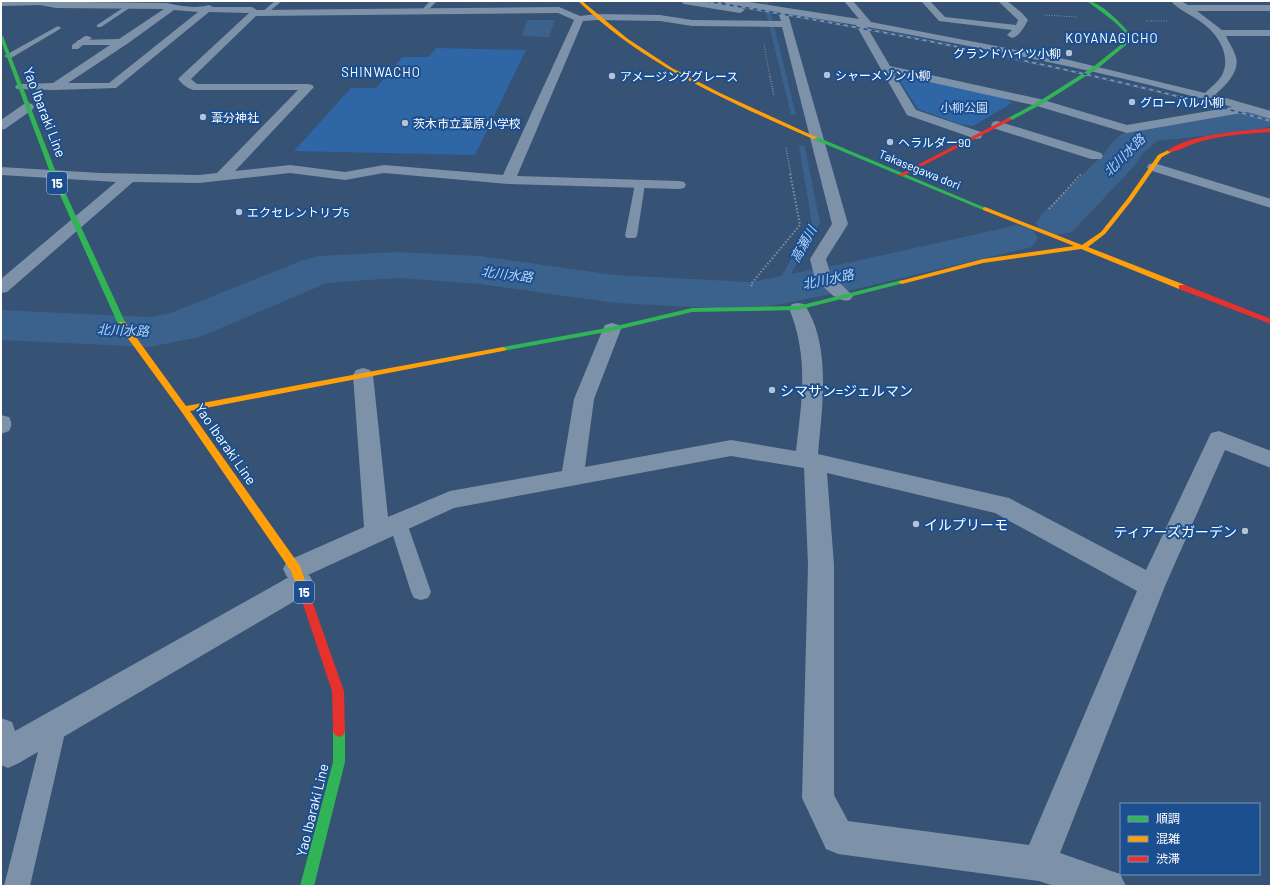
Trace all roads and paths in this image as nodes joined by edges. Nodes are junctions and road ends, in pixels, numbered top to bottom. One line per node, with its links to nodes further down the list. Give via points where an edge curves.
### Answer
1 (41, 1): 12 (street); 14 (street, via 56,5)
2 (279, 1): 23 (lane)
3 (434, 1): 22 (lane)
4 (580, 1): 25 (street, Takasegawa dori)
5 (684, 1): 21 (street)
6 (726, 1): 21 (street)
7 (848, 1): 29 (street)
8 (925, 1): 31 (street, via 942,19)
9 (1002, 1): 31 (street, via 1023,20)
10 (1089, 1): 42 (street, via 1112,16 1129,35 1125,44)
11 (1175, 1): 19 (street)
12 (18, 2): 13 (street)
13 (1, 3)
14 (90, 3): 16 (street)
15 (150, 3): 16 (street); 17 (street)
16 (131, 6): 28 (lane)
17 (172, 7): 18 (street); 35 (street)
18 (208, 8): 23 (street, via 252,10); 38 (street)
19 (1188, 8): 20 (street); 32 (street)
20 (1271, 8)
21 (759, 10): 24 (street)
22 (424, 11): 23 (street); 26 (street, via 559,10)
23 (259, 13): 68 (street, via 184,79 194,87 308,87)
24 (781, 14): 27 (street); 29 (street); 61 (street)
25 (597, 17): 26 (street); 27 (street); 61 (street, Takasegawa dori, via 671,68)
26 (579, 19): 70 (street)
27 (761, 24): 44 (path)
28 (99, 26)
29 (864, 26): 40 (street); 43 (street); 46 (street)
30 (58, 28): 41 (lane)
31 (1019, 28): 40 (street)
32 (1220, 33): 33 (street); 49 (street, via 1231,58 1228,74)
33 (1271, 34)
34 (2, 40): 41 (street, Yao Ibaraki Line / 15)
35 (120, 42): 36 (street); 39 (street); 48 (street)
36 (136, 42)
37 (152, 42): 38 (street)
38 (167, 42): 48 (street, via 112,86)
39 (82, 43)
40 (997, 48): 42 (street)
41 (8, 56): 47 (street, Yao Ibaraki Line / 15)
42 (1094, 68): 46 (street); 49 (street)
43 (886, 69): 51 (street); 60 (street, via 911,112)
44 (770, 75): 45 (path); 50 (path)
45 (774, 75)
46 (1084, 75): 51 (street); 55 (street)
47 (21, 87): 48 (street); 53 (street, Yao Ibaraki Line / 15)
48 (55, 87)
49 (1208, 96): 54 (street)
50 (775, 102)
51 (1040, 103): 55 (street, via 1127,129); 57 (street)
52 (1271, 104): 54 (street)
53 (28, 107): 58 (street); 66 (street, Yao Ibaraki Line / 15)
54 (1249, 109): 55 (street); 56 (street)
55 (1226, 113)
56 (1271, 115)
57 (997, 125): 60 (street); 63 (street)
58 (1, 126)
59 (1271, 130): 64 (street, via 1215,136 1181,144 1160,156)
60 (976, 135): 67 (street)
61 (818, 140): 67 (street, Takasegawa dori); 79 (street, via 840,224 818,260 822,275)
62 (784, 142): 77 (path, via 800,225)
63 (1096, 156)
64 (1154, 167): 73 (street); 76 (street, via 1103,233)
65 (1, 171): 66 (street)
66 (54, 175): 69 (street); 74 (street, Yao Ibaraki Line / 15)
67 (901, 175): 76 (street, Takasegawa dori)
68 (221, 177): 69 (street); 70 (street, via 290,169 345,176 384,169)
69 (129, 178): 74 (street)
70 (508, 180): 71 (street)
71 (640, 184): 72 (street); 75 (lane)
72 (679, 185)
73 (1271, 204)
74 (75, 223): 78 (street); 84 (street, Yao Ibaraki Line / 15, via 123,327)
75 (631, 236)
76 (1084, 247): 79 (street, via 984,261); 81 (street, Takasegawa dori)
77 (751, 284)
78 (1, 288)
79 (840, 293): 80 (street)
80 (798, 308): 82 (street, via 692,310); 88 (street, via 805,321 814,379)
81 (1271, 322)
82 (612, 329): 83 (street); 89 (street, via 584,399)
83 (363, 375): 84 (street); 91 (street)
84 (184, 409): 92 (street, Yao Ibaraki Line / 15)
85 (1, 422): 86 (street)
86 (1, 426)
87 (1271, 460): 93 (street, via 1219,439)
88 (810, 461): 89 (street, via 731,448); 93 (street, via 1001,505); 97 (street, via 821,565 818,798 838,837)
89 (572, 478): 90 (street, via 450,500)
90 (398, 523): 91 (street); 94 (lane)
91 (377, 533): 92 (street)
92 (299, 576): 95 (street); 99 (street, Yao Ibaraki Line / 15, via 338,691 339,762)
93 (1152, 586): 97 (street)
94 (421, 592)
95 (56, 724): 96 (street, via 8,752); 98 (lane)
96 (1, 733)
97 (1039, 864): 100 (street)
98 (17, 886)
99 (308, 886)
100 (1108, 886)

